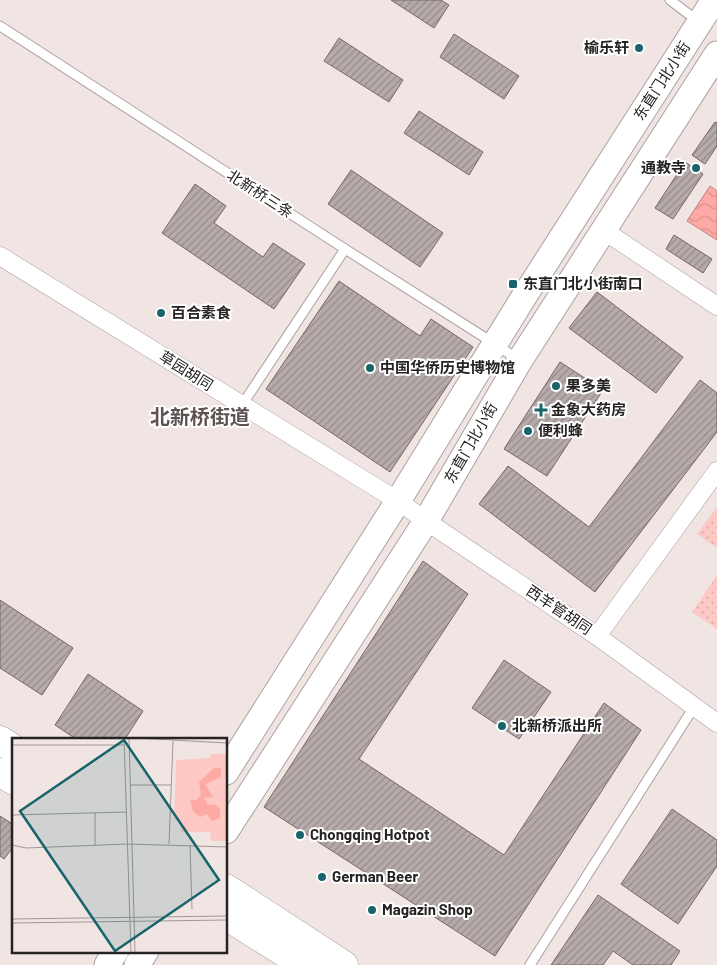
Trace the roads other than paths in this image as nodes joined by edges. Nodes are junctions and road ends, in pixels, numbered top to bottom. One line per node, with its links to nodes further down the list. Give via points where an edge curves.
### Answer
1 (670, 0): 3 (lane)
2 (714, 0): 3 (main road, 东直门北小街)
3 (700, 22): 10 (main road, 东直门北小街)
4 (0, 26): 7 (lane, 北新桥三条)
5 (717, 54): 6 (main road, 东直门北小街)
6 (603, 230): 9 (street); 11 (main road, 东直门北小街)
7 (345, 249): 10 (lane, 北新桥三条); 12 (lane)
8 (0, 256): 12 (street, 草园胡同)
9 (717, 306)
10 (495, 344): 11 (lane, 北新桥三条); 14 (main road, 东直门北小街)
11 (520, 360): 15 (main road, 东直门北小街)
12 (242, 405): 14 (street, 草园胡同)
13 (717, 471): 16 (street)
14 (398, 501): 15 (street, 西羊管胡同); 21 (main road, 东直门北小街)
15 (426, 521): 16 (street, 西羊管胡同); 24 (main road, 东直门北小街)
16 (597, 636): 17 (street, 西羊管胡同)
17 (694, 707): 18 (street, 西羊管胡同); 33 (lane)
18 (717, 724)
19 (0, 740): 20 (main road)
20 (12, 748)
21 (228, 769)
22 (0, 772): 23 (main road)
23 (12, 780)
24 (228, 828)
25 (228, 889): 32 (main road)
26 (228, 917): 31 (main road)
27 (115, 952): 29 (main road)
28 (145, 952): 30 (main road)
29 (107, 965)
30 (137, 965)
31 (304, 965)
32 (344, 965)
33 (530, 965)

